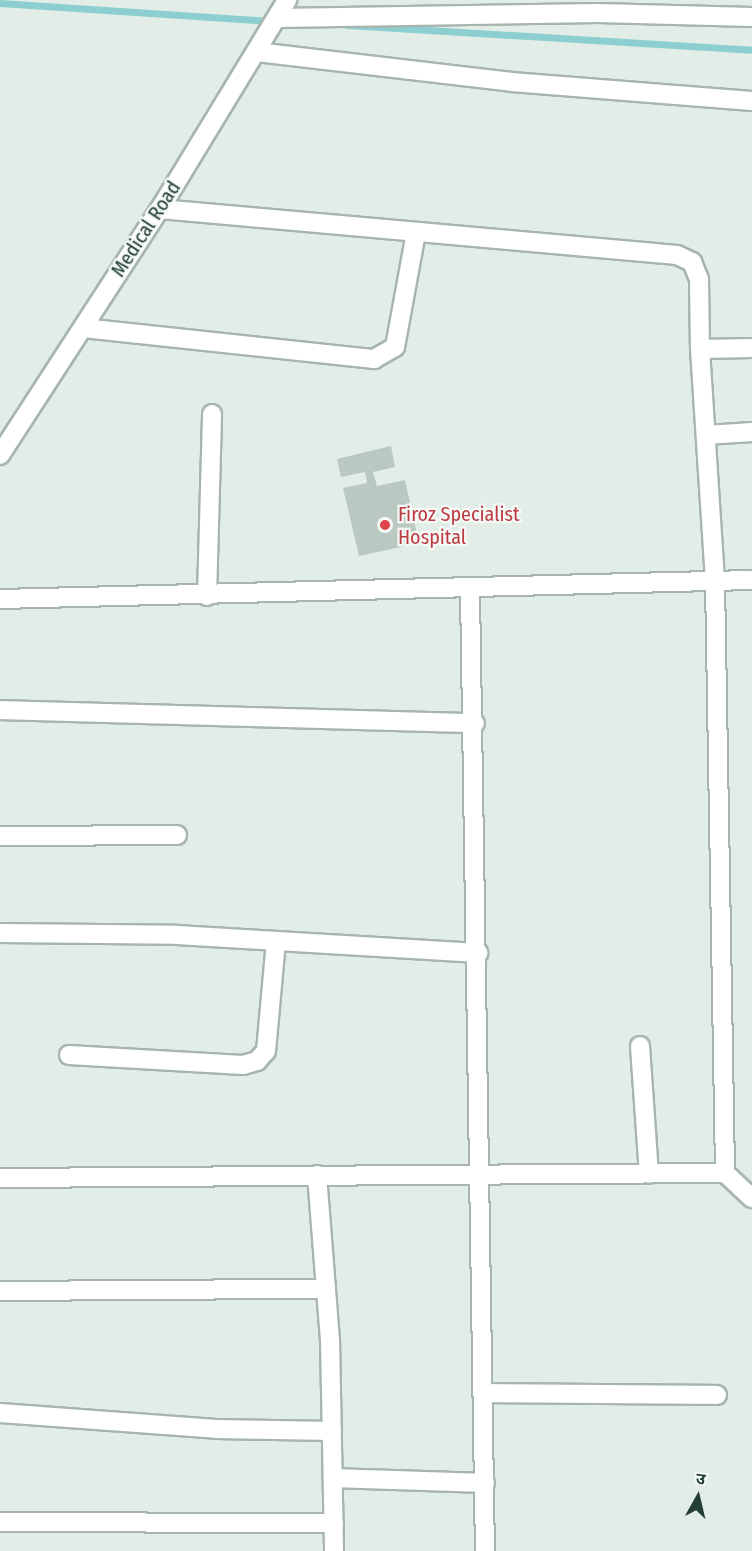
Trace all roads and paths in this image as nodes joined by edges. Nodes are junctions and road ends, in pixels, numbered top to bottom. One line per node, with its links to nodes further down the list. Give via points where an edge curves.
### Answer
1 (287, 0): 5 (street, Medical Road)
2 (602, 7): 3 (street); 5 (street)
3 (718, 7): 4 (street)
4 (752, 17)
5 (277, 18): 6 (street, Medical Road)
6 (257, 52): 7 (street, via 511,82); 8 (street, Medical Road)
7 (752, 101)
8 (160, 209): 9 (street); 10 (street, Medical Road)
9 (416, 233): 10 (street, via 395,347 374,359); 12 (street, via 676,255 692,262 699,279)
10 (83, 328): 16 (street, Medical Road)
11 (752, 348): 12 (street)
12 (700, 349): 15 (street)
13 (212, 414): 20 (street)
14 (752, 432): 15 (street)
15 (706, 435): 18 (street)
16 (0, 455)
17 (752, 580): 18 (street)
18 (715, 581): 19 (street); 31 (street)
19 (470, 590): 20 (street); 23 (street)
20 (207, 596): 21 (street)
21 (0, 599)
22 (0, 710): 23 (street)
23 (475, 723): 28 (street)
24 (177, 835): 25 (street)
25 (0, 836)
26 (0, 933): 27 (street)
27 (276, 941): 28 (street); 30 (street, via 266,1051 257,1061 243,1065 197,1064)
28 (478, 953): 34 (street)
29 (640, 1046): 32 (street)
30 (69, 1055)
31 (725, 1173): 32 (street); 36 (street)
32 (649, 1174): 34 (street)
33 (317, 1175): 34 (street); 35 (street); 37 (street)
34 (480, 1176): 39 (street)
35 (0, 1178)
36 (752, 1198)
37 (326, 1289): 38 (street); 42 (street)
38 (0, 1291)
39 (485, 1393): 40 (street); 44 (street)
40 (717, 1395)
41 (0, 1413): 42 (street, via 216,1429)
42 (332, 1431): 43 (street)
43 (333, 1478): 44 (street); 46 (street)
44 (485, 1483): 48 (street)
45 (0, 1522): 46 (street)
46 (334, 1523): 47 (street)
47 (334, 1551)
48 (485, 1551)

